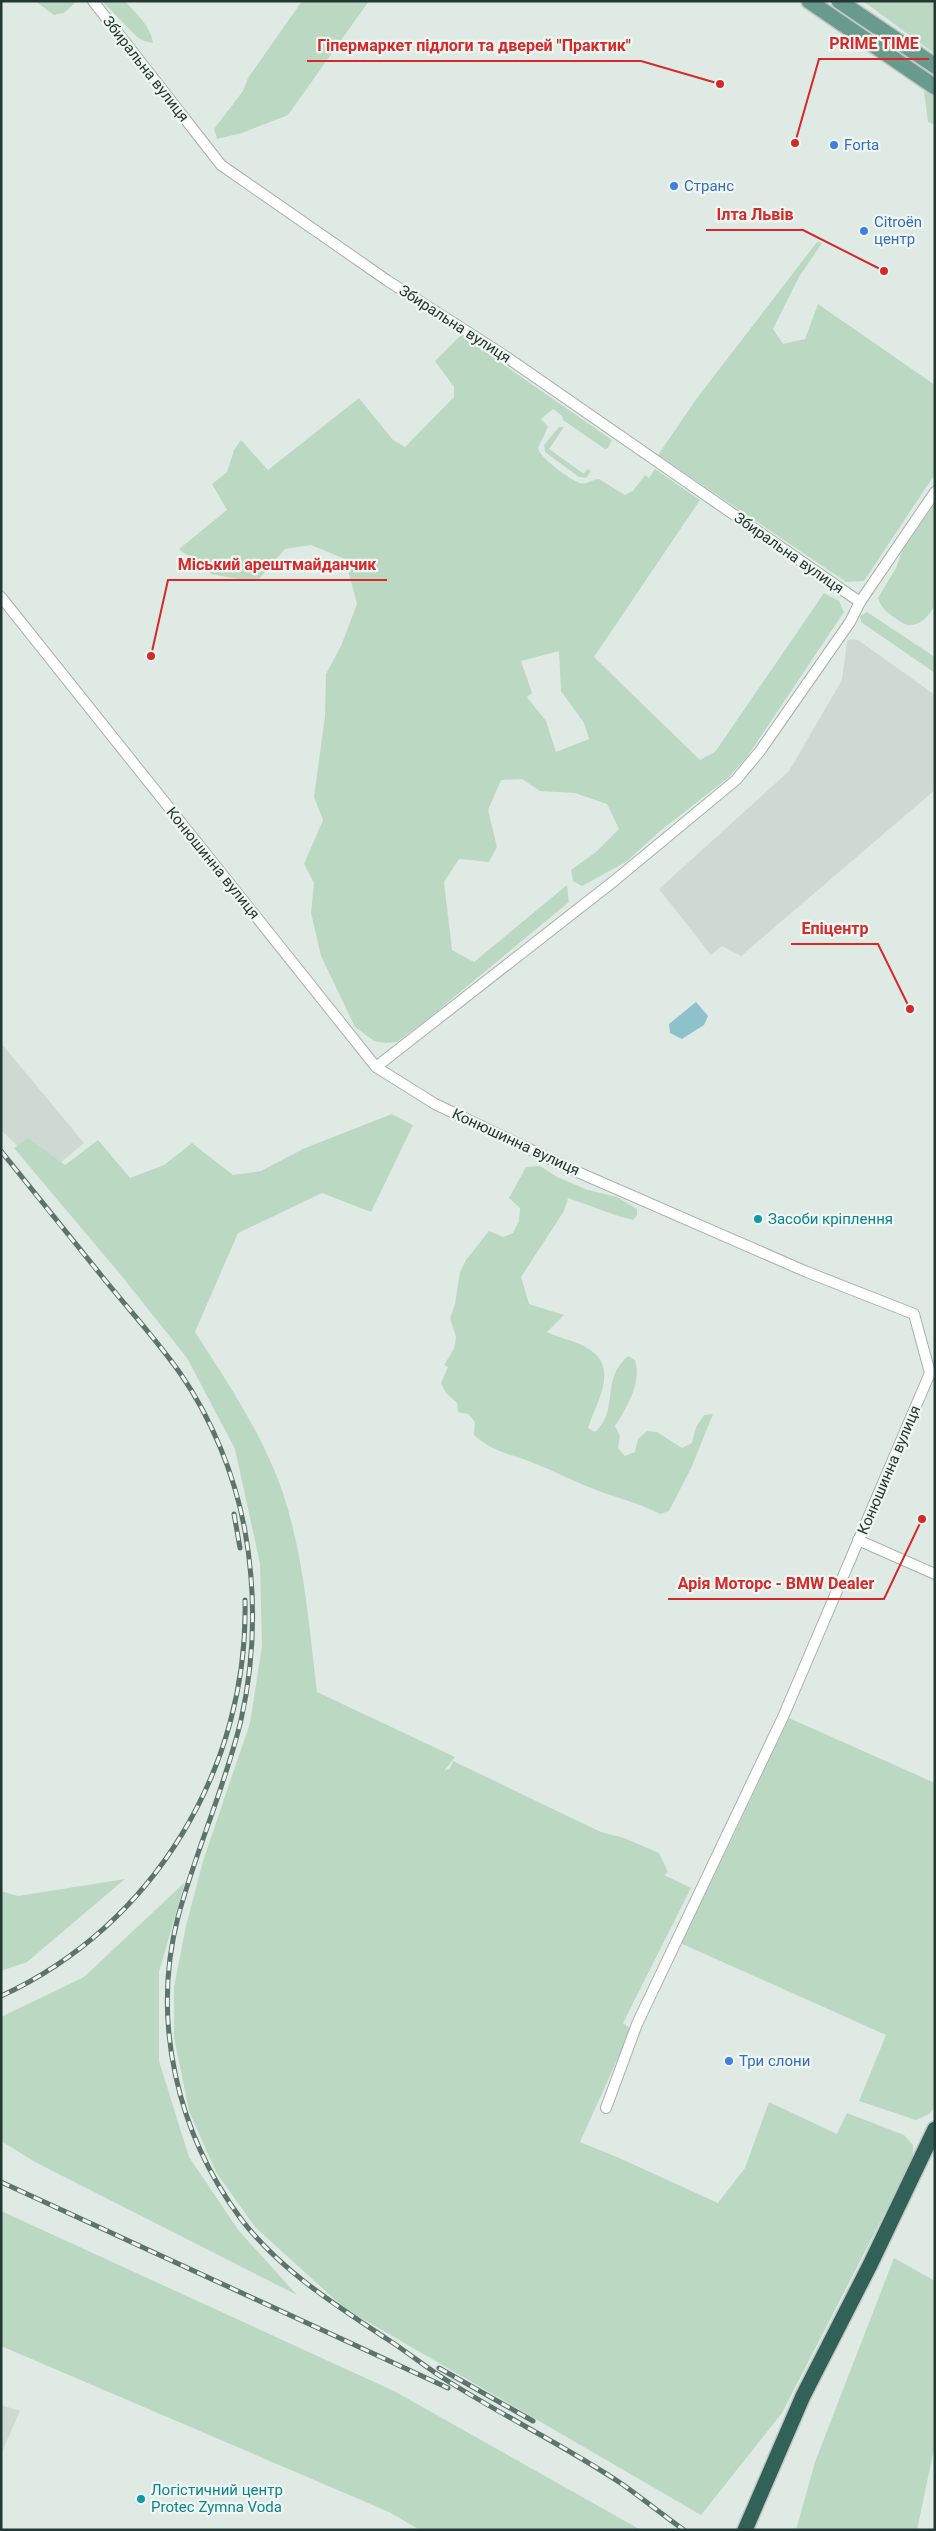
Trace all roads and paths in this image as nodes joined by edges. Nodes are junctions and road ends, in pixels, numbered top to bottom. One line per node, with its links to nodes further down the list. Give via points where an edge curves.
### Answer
1 (93, 1): 8 (street, Збиральна вулиця, via 221,165 505,356)
2 (809, 1): 5 (main road)
3 (839, 1): 4 (main road)
4 (935, 66)
5 (935, 87)
6 (935, 492): 8 (street)
7 (1, 597): 9 (street, Конюшинна вулиця)
8 (860, 602): 9 (street, via 850,622 736,780 614,881)
9 (376, 1066): 10 (street, Конюшинна вулиця, via 435,1104 573,1170 807,1272 914,1314 930,1373)
10 (858, 1540): 11 (street, Конюшинна вулиця); 12 (street, via 783,1717 637,2024)
11 (935, 1574)
12 (606, 2108)
13 (935, 2130): 14 (highway, via 803,2396)
14 (747, 2525)

